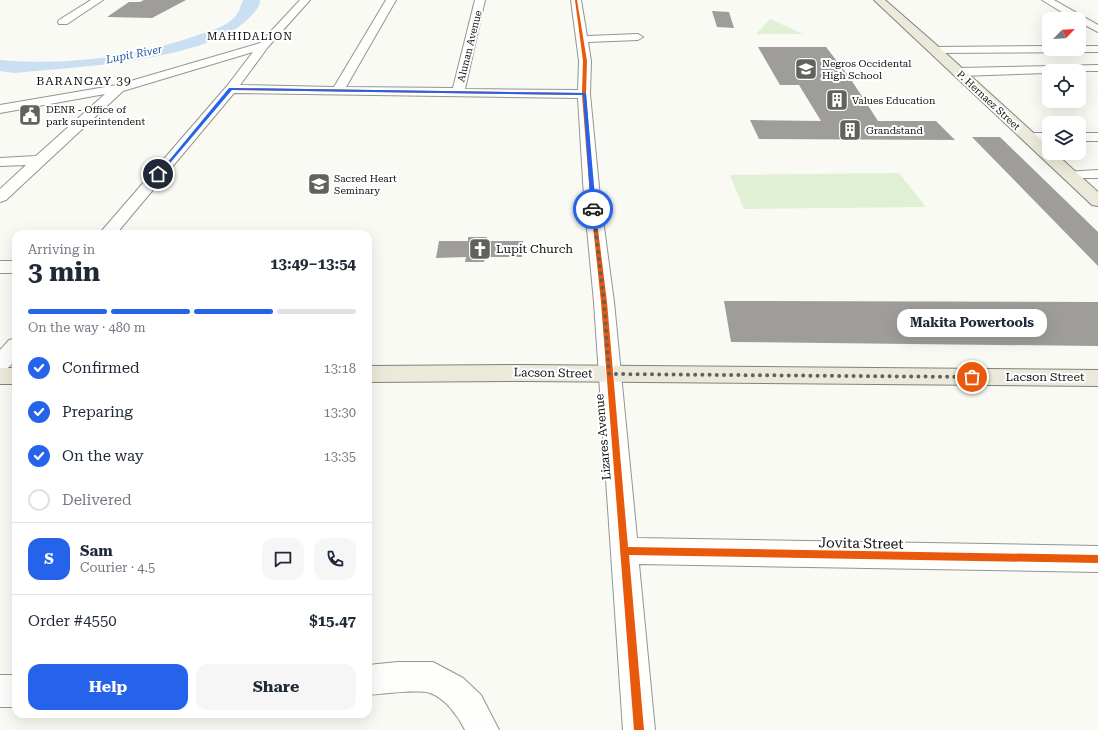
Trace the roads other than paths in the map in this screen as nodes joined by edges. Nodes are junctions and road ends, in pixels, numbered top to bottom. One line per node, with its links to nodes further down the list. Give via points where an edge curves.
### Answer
1 (98, 0): 8 (street)
2 (305, 0): 12 (street)
3 (391, 0): 19 (street)
4 (480, 0): 20 (street, Alunan Avenue)
5 (576, 0): 11 (street, Lizares Avenue)
6 (879, 0): 14 (main road, P. Hernaez Street)
7 (1047, 0): 9 (street)
8 (63, 22)
9 (1098, 29)
10 (638, 38): 11 (street)
11 (581, 39): 21 (street, Lizares Avenue, via 585,61)
12 (264, 44): 17 (street); 18 (street)
13 (1098, 49): 14 (street)
14 (936, 50): 16 (main road, P. Hernaez Street)
15 (1098, 68): 16 (street)
16 (960, 72): 23 (main road, P. Hernaez Street)
17 (119, 88): 22 (street); 27 (street)
18 (230, 89): 19 (street); 33 (street)
19 (338, 90): 20 (street)
20 (458, 92): 21 (street)
21 (584, 94): 39 (street, Lizares Avenue)
22 (0, 109)
23 (1029, 137): 24 (street); 30 (main road, P. Hernaez Street)
24 (1042, 137)
25 (1086, 137): 26 (street)
26 (1098, 137)
27 (42, 160): 28 (street); 31 (street)
28 (0, 162)
29 (1098, 174): 30 (street)
30 (1069, 175): 32 (main road, P. Hernaez Street)
31 (0, 197)
32 (1098, 201)
33 (110, 230)
34 (0, 267): 35 (street)
35 (12, 267)
36 (12, 350): 37 (street)
37 (0, 364)
38 (372, 374): 39 (main road, Lacson Street)
39 (609, 374): 42 (main road, Lacson Street); 43 (street, Lizares Avenue)
40 (0, 376): 41 (main road)
41 (12, 376)
42 (1098, 378)
43 (624, 551): 44 (street, Jovita Street); 49 (street, Lizares Avenue)
44 (1098, 559)
45 (372, 680): 48 (street, via 434,677 470,706)
46 (12, 691): 47 (street)
47 (0, 692)
48 (483, 730)
49 (639, 730)

